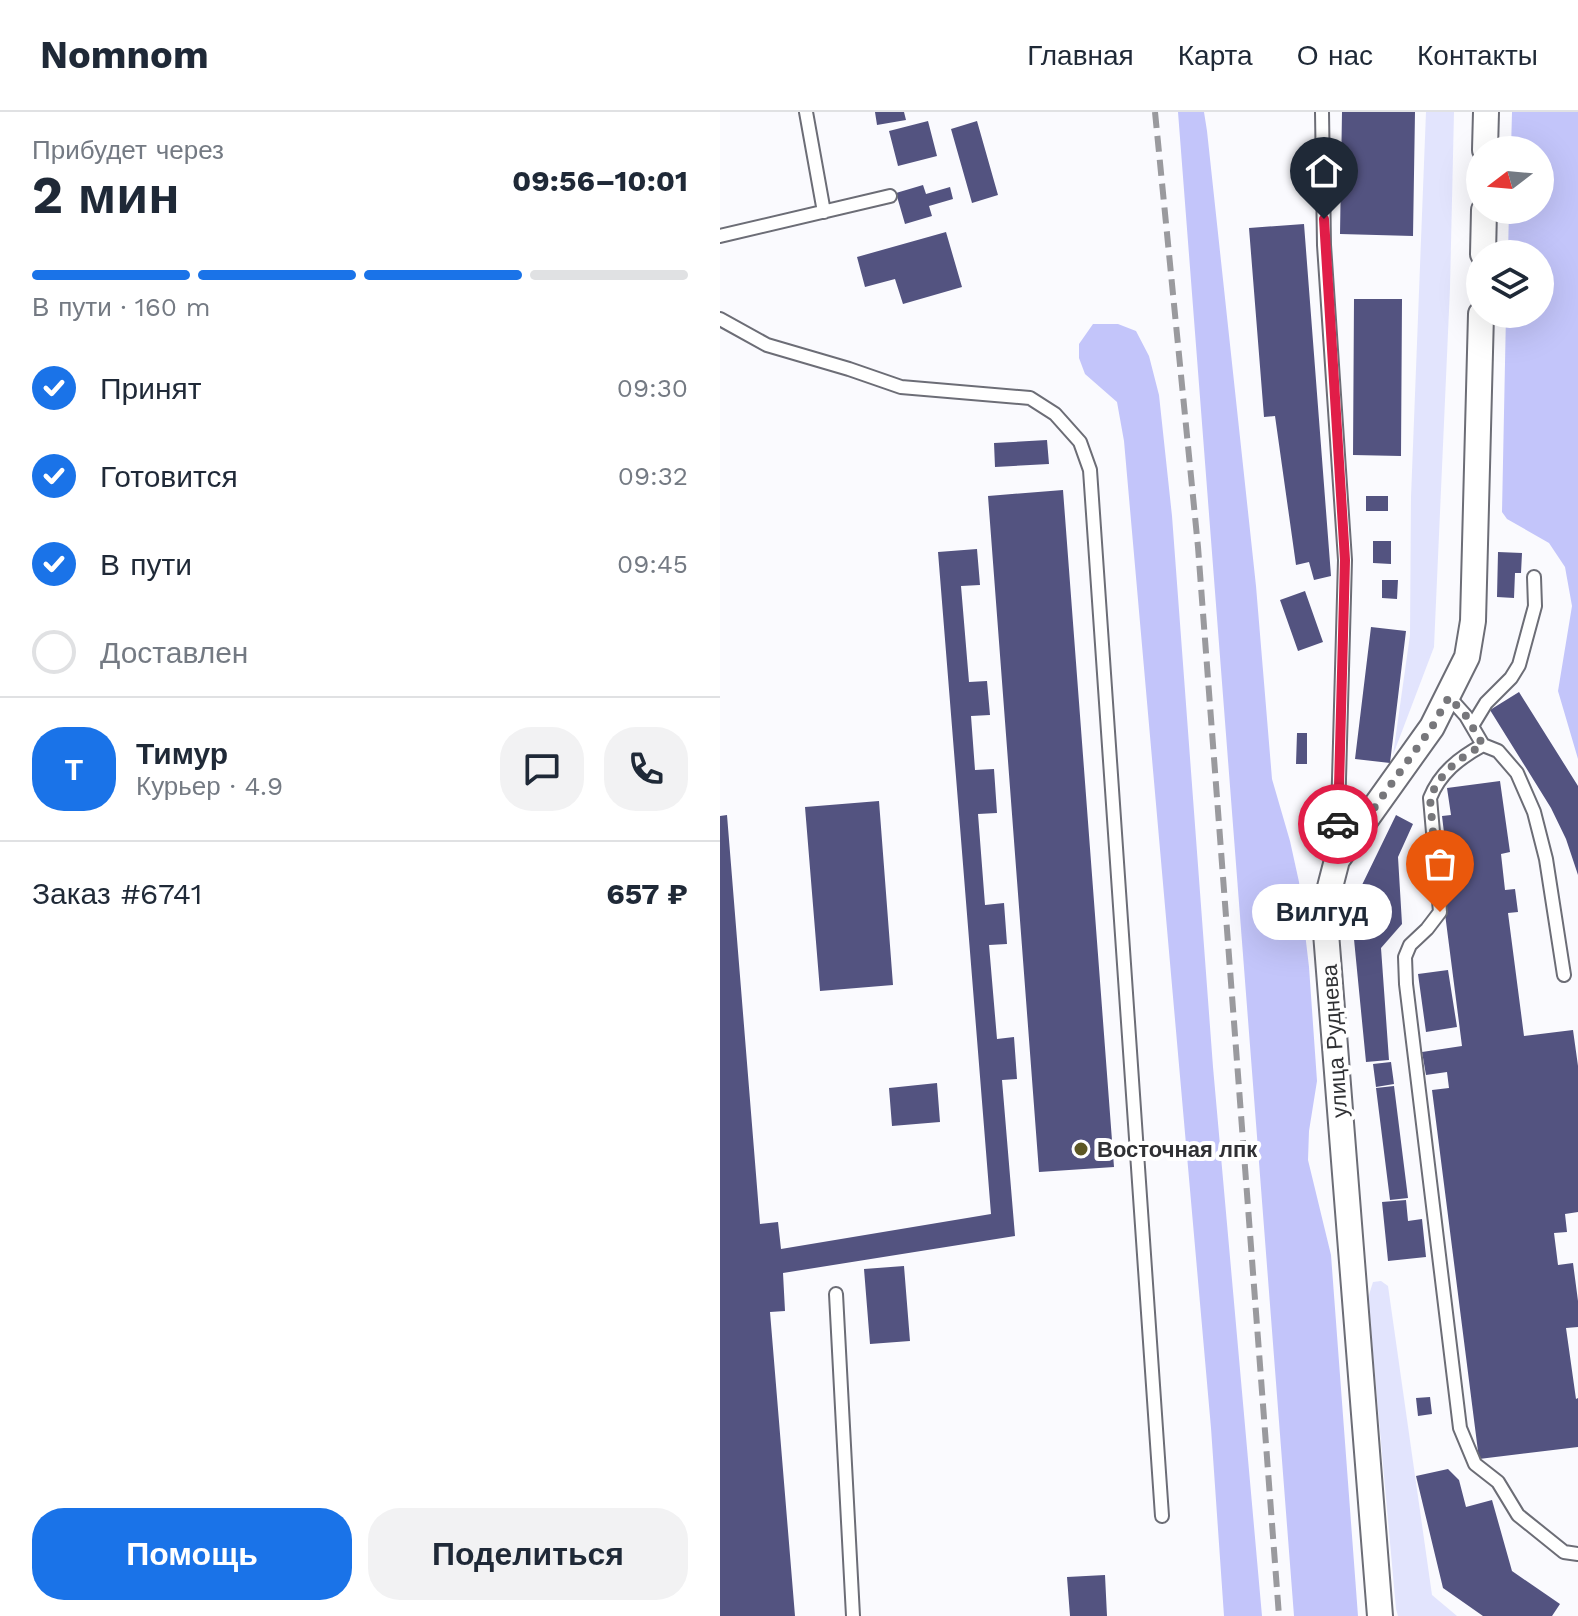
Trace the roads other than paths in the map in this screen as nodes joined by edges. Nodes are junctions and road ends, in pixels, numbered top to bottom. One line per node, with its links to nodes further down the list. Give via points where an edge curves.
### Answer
1 (806, 112): 6 (lane)
2 (1322, 112): 14 (lane, via 1324,245 1345,560)
3 (1486, 112): 4 (street)
4 (1485, 136)
5 (890, 196): 6 (lane)
6 (824, 212): 7 (lane)
7 (720, 236)
8 (720, 319): 17 (lane, via 767,345 901,387 1030,398 1055,414 1080,442 1090,470)
9 (1481, 328): 11 (street, улица Руднева, via 1473,621 1467,657)
10 (1534, 577): 12 (lane, via 1535,606 1519,665)
11 (1449, 697): 12 (lane); 14 (street, улица Руднева)
12 (1472, 726): 13 (lane)
13 (1483, 745): 15 (lane, via 1498,751 1517,773 1534,812); 18 (lane, via 1437,781 1430,798 1440,912 1405,957 1408,1000 1465,1445 1518,1515 1564,1552)
14 (1337, 860): 20 (street, улица Руднева, via 1326,933)
15 (1564, 975)
16 (836, 1294): 19 (lane)
17 (1162, 1516)
18 (1578, 1554)
19 (853, 1616)
20 (1380, 1616)

